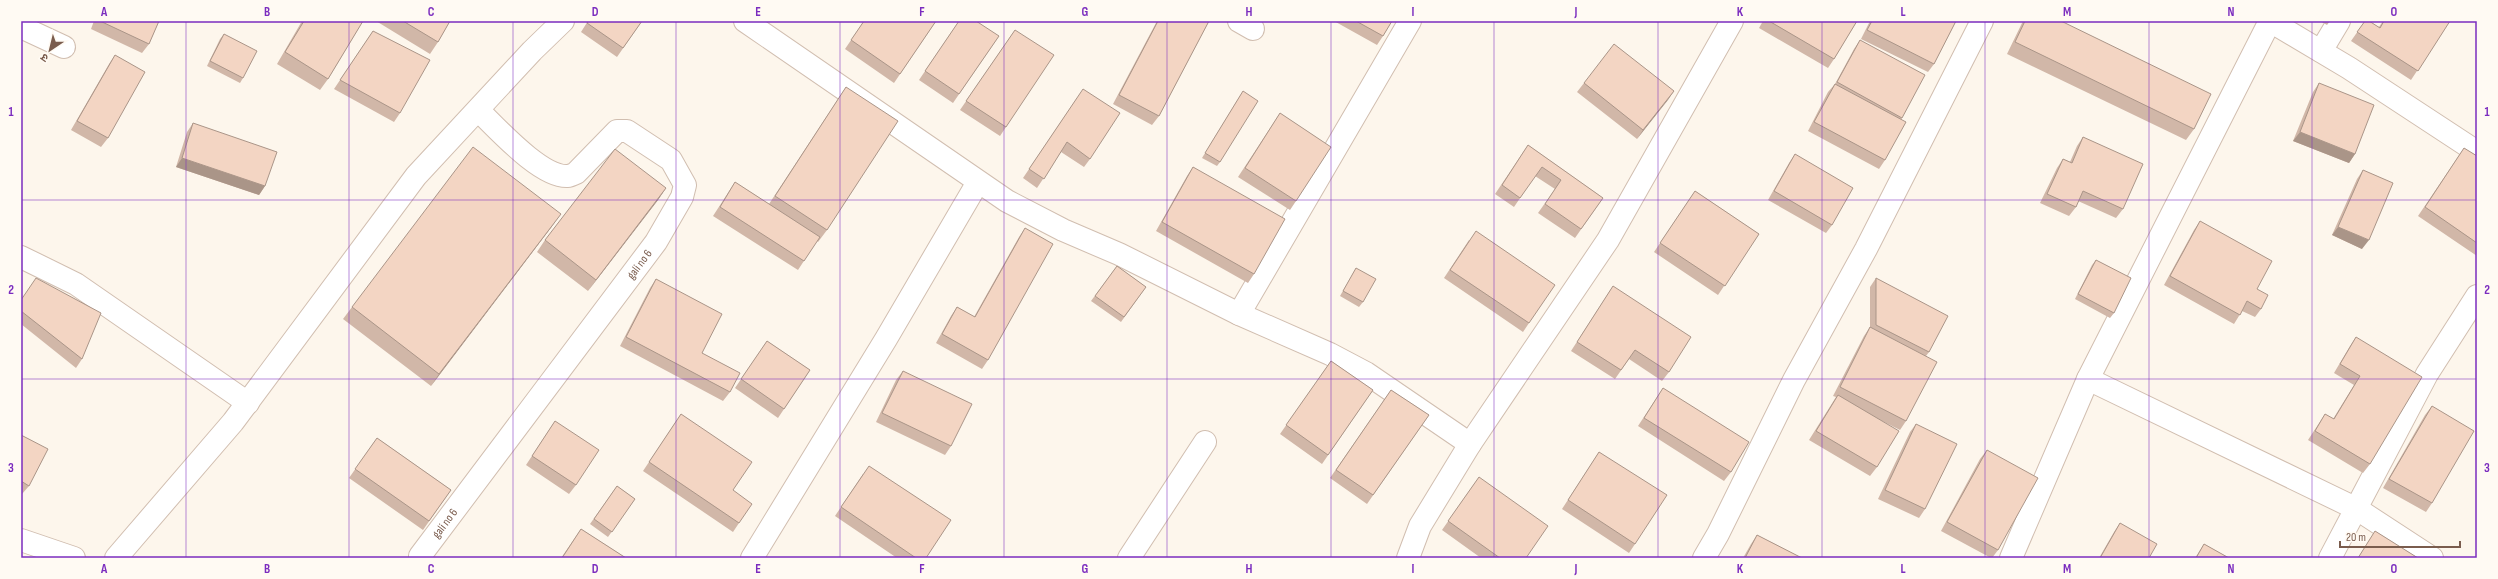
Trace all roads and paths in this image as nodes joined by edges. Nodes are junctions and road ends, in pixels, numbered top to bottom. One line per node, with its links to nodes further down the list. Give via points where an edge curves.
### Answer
1 (563, 21): 11 (street)
2 (745, 21): 13 (street)
3 (1410, 21): 16 (street)
4 (1732, 21): 20 (street, via 1608,240)
5 (1982, 21): 29 (street)
6 (2270, 21): 10 (street); 17 (street)
7 (2339, 21): 10 (street)
8 (21, 27): 9 (street)
9 (64, 47)
10 (2321, 51): 12 (street)
11 (478, 110): 18 (street, via 416,176); 23 (street, gali no 6, via 537,164 552,172 567,176 576,173 617,131 621,130 627,131 671,160 685,185 682,197 656,242)
12 (2477, 152)
13 (978, 182): 16 (street, via 1007,201 1063,230 1119,254); 26 (street, via 886,339)
14 (22, 261): 18 (street, via 76,284)
15 (2477, 296): 21 (street, via 2427,374)
16 (1239, 314): 20 (street, via 1330,354 1366,374)
17 (2088, 379): 21 (street); 30 (street)
18 (248, 403): 25 (street)
19 (1205, 442): 27 (street)
20 (1470, 444): 28 (street, via 1420,526)
21 (2357, 509): 31 (street); 32 (street)
22 (21, 540): 24 (street)
23 (420, 556)
24 (74, 558)
25 (116, 558)
26 (752, 558)
27 (1129, 558)
28 (1408, 558)
29 (1704, 558)
30 (2011, 558)
31 (2330, 558)
32 (2432, 558)

